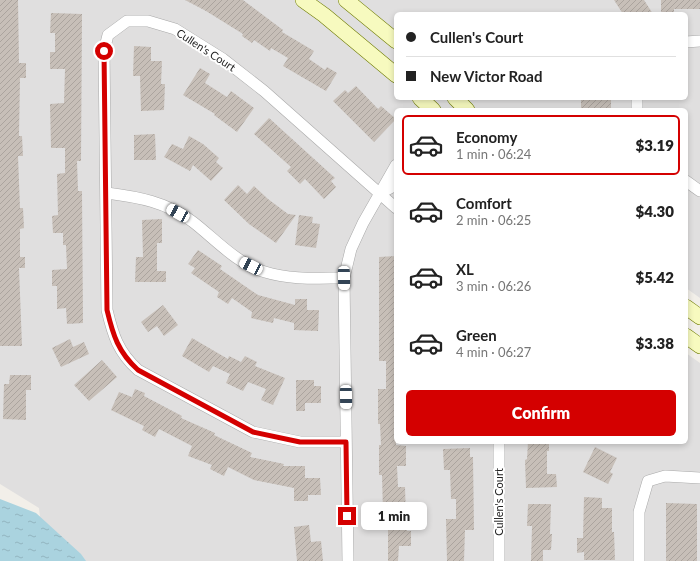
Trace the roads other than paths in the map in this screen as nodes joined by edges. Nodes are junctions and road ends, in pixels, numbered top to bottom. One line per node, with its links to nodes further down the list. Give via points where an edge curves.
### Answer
1 (303, 0): 6 (street)
2 (346, 0): 3 (street)
3 (394, 39)
4 (700, 41): 5 (street)
5 (688, 42)
6 (394, 73)
7 (422, 100): 9 (street)
8 (457, 100): 10 (street)
9 (430, 108)
10 (465, 108)
11 (394, 170): 16 (street)
12 (688, 182): 14 (street)
13 (394, 186): 16 (street)
14 (700, 191)
15 (107, 193): 16 (street, Cullen's Court, via 104,51 108,35 127,21 148,21 175,29 223,60 264,91); 18 (street, via 143,198 165,206 191,220 238,259 264,272 293,278); 23 (street, Cullen's Court, via 107,310 113,336 127,360 138,370 253,432 300,442)
16 (381, 193): 17 (street, Cullen's Court); 18 (street, via 354,243)
17 (394, 206)
18 (344, 278): 23 (street)
19 (688, 308): 20 (street)
20 (700, 317)
21 (688, 337): 22 (street)
22 (700, 346)
23 (346, 442): 26 (street)
24 (499, 444): 27 (street, Cullen's Court)
25 (700, 478): 28 (street, via 665,476 648,481 639,512)
26 (348, 561)
27 (499, 561)
28 (639, 561)

